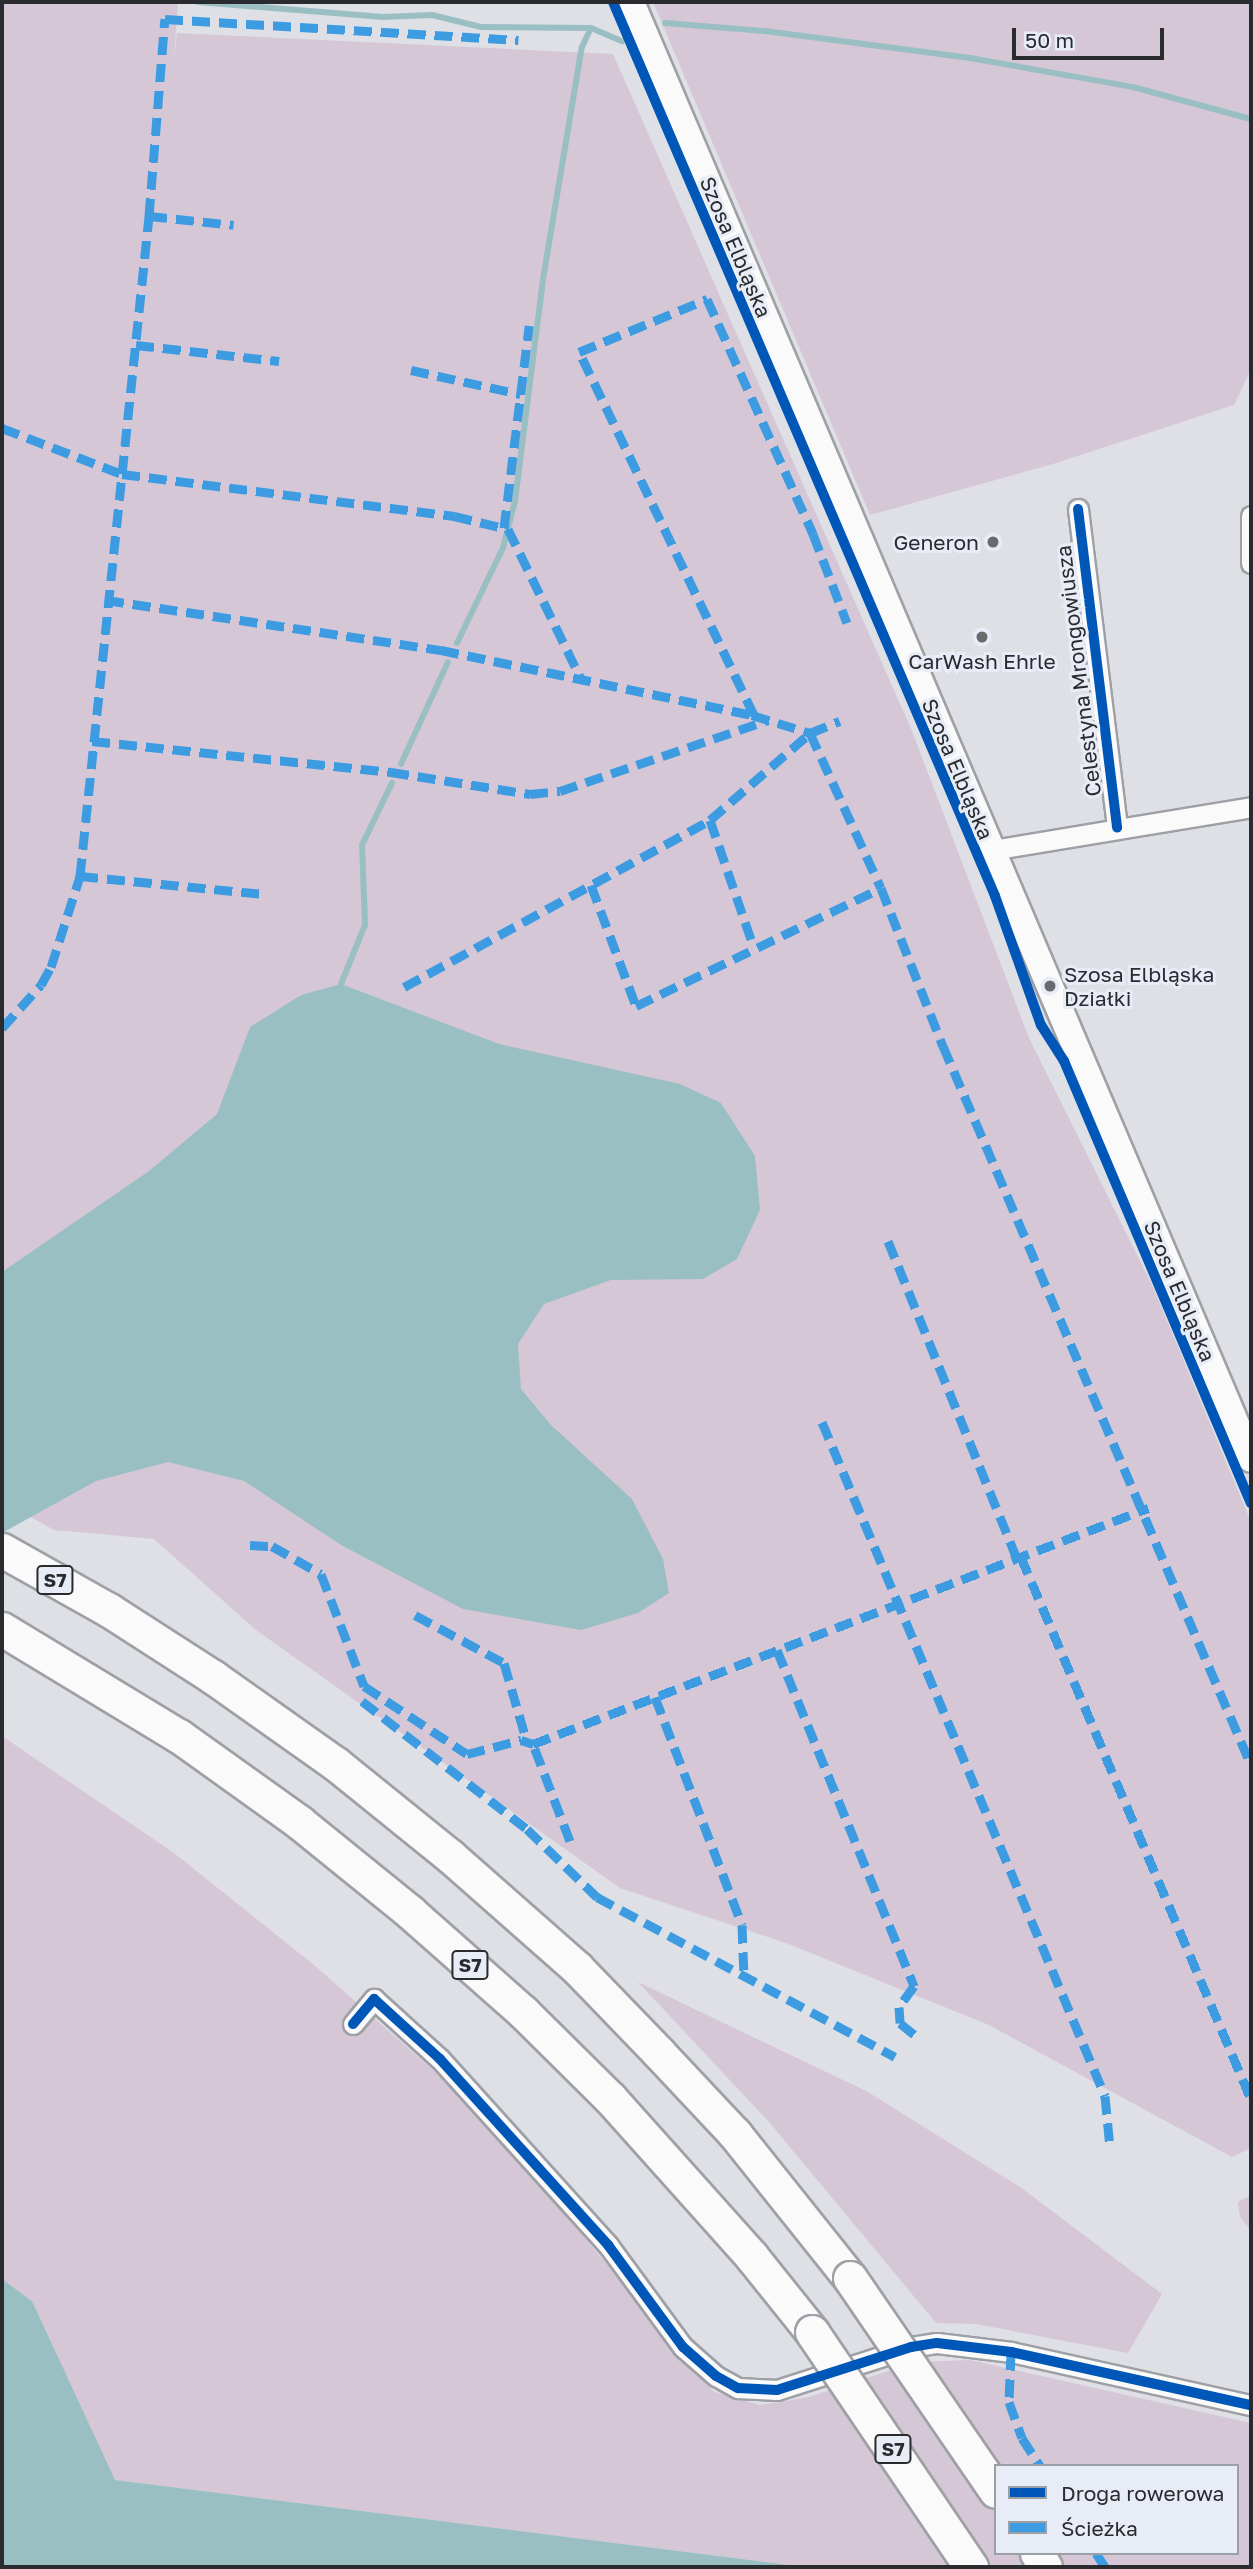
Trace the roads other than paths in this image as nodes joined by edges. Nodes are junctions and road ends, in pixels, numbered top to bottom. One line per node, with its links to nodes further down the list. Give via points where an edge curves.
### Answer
1 (631, 2): 7 (main road, Szosa Elbląska)
2 (1077, 509): 6 (street, Celestyna Mrongowiusza)
3 (1251, 516): 4 (street)
4 (1251, 563)
5 (1251, 807): 6 (street)
6 (1117, 828): 7 (street)
7 (992, 850): 8 (main road, Szosa Elbląska)
8 (1251, 1459)
9 (2, 1550): 13 (highway, S7, bridge, via 109,1610 336,1764 577,1968 736,2134 850,2278)
10 (2, 1629): 14 (highway, S7, bridge, via 179,1737 299,1822 523,2012 695,2191 812,2332)
11 (354, 2024): 12 (street, via 373,1999 440,2059 608,2245 683,2347 716,2376 738,2388 777,2390 937,2343 1011,2352)
12 (1251, 2405)
13 (994, 2488)
14 (971, 2567)

